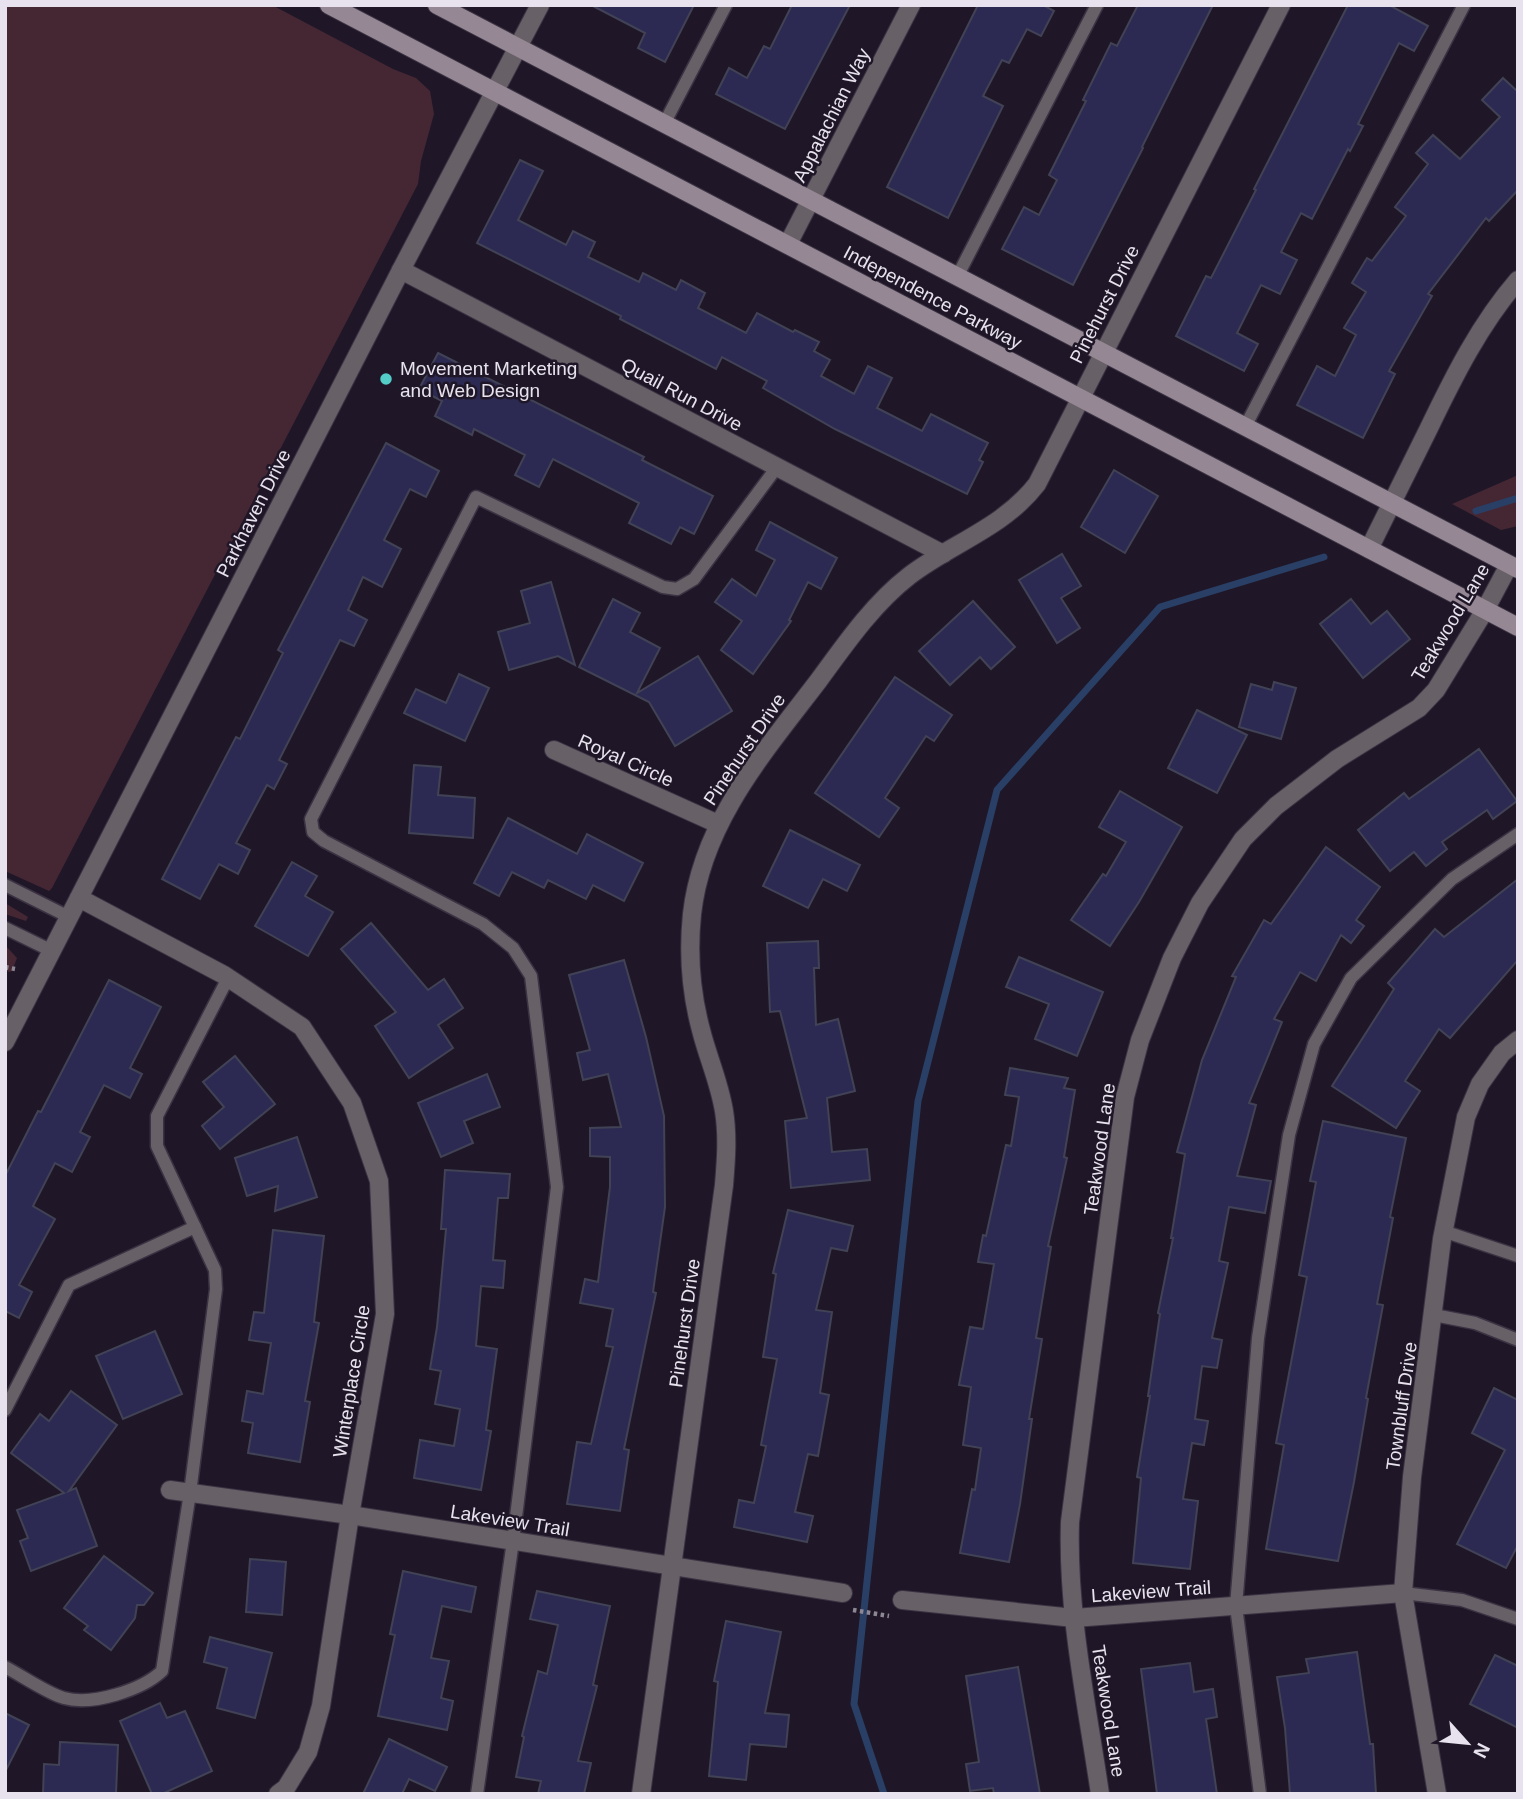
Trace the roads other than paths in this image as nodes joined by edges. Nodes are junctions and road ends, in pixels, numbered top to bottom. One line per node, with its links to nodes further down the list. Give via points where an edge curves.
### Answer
1 (329, 5): 10 (main road, Independence Parkway)
2 (436, 5): 9 (main road, Independence Parkway)
3 (540, 5): 9 (street, Parkhaven Drive)
4 (726, 5): 11 (lane)
5 (911, 5): 12 (street, Appalachian Way)
6 (1097, 5): 15 (lane)
7 (1281, 5): 17 (street, Pinehurst Drive)
8 (1464, 5): 19 (lane)
9 (518, 48): 10 (street, Parkhaven Drive); 11 (main road, Independence Parkway)
10 (495, 91): 13 (main road, Independence Parkway); 14 (street, Parkhaven Drive)
11 (664, 124): 12 (main road, Independence Parkway)
12 (810, 200): 13 (street, Appalachian Way); 15 (main road, Independence Parkway)
13 (788, 244): 18 (main road, Independence Parkway)
14 (401, 270): 20 (street, Quail Run Drive); 31 (street, Parkhaven Drive)
15 (957, 277): 17 (main road, Independence Parkway)
16 (1518, 280): 21 (street, via 1477,336)
17 (1102, 353): 18 (street, Pinehurst Drive); 19 (main road, Independence Parkway)
18 (1080, 398): 22 (main road, Independence Parkway); 23 (street, Pinehurst Drive, via 1037,484 1023,502)
19 (1245, 427): 21 (main road, Independence Parkway)
20 (777, 467): 23 (street, Quail Run Drive); 47 (lane, via 694,579 677,589 663,587 476,497 311,819 313,832 324,841 483,924 513,948 531,976 557,1187)
21 (1392, 503): 22 (street); 24 (main road, Independence Parkway)
22 (1369, 549): 25 (main road, Independence Parkway)
23 (943, 554): 28 (street, Pinehurst Drive, via 909,576 856,631 758,759)
24 (1513, 567): 25 (street, Teakwood Lane)
25 (1485, 610): 26 (main road, Independence Parkway); 53 (street, Teakwood Lane, via 1436,690 1419,708 1337,760 1276,806 1243,839 1200,903 1172,958 1140,1040 1125,1097 1070,1522)
26 (1518, 627)
27 (554, 750): 28 (street, Royal Circle)
28 (718, 824): 48 (street, Pinehurst Drive, via 703,862 692,913 690,954 693,995 720,1090 727,1148)
29 (1518, 834): 51 (lane, via 1452,879 1351,978 1314,1044 1289,1135 1258,1338)
30 (5, 885): 32 (lane)
31 (79, 898): 32 (street, Parkhaven Drive); 35 (street, Winterplace Circle)
32 (69, 917): 34 (street, Parkhaven Drive)
33 (5, 928): 34 (lane)
34 (52, 951): 37 (street, Parkhaven Drive)
35 (228, 978): 38 (lane, via 157,1116 157,1146); 46 (street, Winterplace Circle, via 302,1027 352,1103 379,1181 385,1314)
36 (1518, 1040): 39 (street, Townbluff Drive, via 1502,1053 1480,1084 1466,1117)
37 (5, 1042)
38 (195, 1227): 43 (lane, via 69,1285); 45 (lane, via 215,1270 216,1289)
39 (1443, 1231): 40 (lane); 41 (street, Townbluff Drive)
40 (1518, 1256)
41 (1434, 1315): 42 (lane, via 1475,1323); 50 (street, Townbluff Drive, via 1412,1477)
42 (1518, 1340)
43 (5, 1410)
44 (170, 1490): 45 (street, Lakeview Trail)
45 (190, 1493): 46 (street, Lakeview Trail); 55 (lane, via 162,1671 152,1680 93,1700 63,1698)
46 (350, 1515): 47 (street, Lakeview Trail); 56 (street, Winterplace Circle, via 321,1706 308,1752)
47 (513, 1541): 48 (street, Lakeview Trail); 57 (lane)
48 (672, 1567): 49 (street, Lakeview Trail); 58 (street, Pinehurst Drive)
49 (843, 1593)
50 (1403, 1593): 51 (street, Lakeview Trail); 54 (lane, via 1462,1600); 61 (street, Townbluff Drive)
51 (1236, 1606): 53 (street, Lakeview Trail); 60 (lane)
52 (900, 1608): 53 (street, Lakeview Trail)
53 (1074, 1618): 59 (street, Teakwood Lane)
54 (1518, 1619)
55 (5, 1667)
56 (278, 1794)
57 (478, 1794)
58 (641, 1794)
59 (1100, 1794)
60 (1260, 1794)
61 (1437, 1794)

